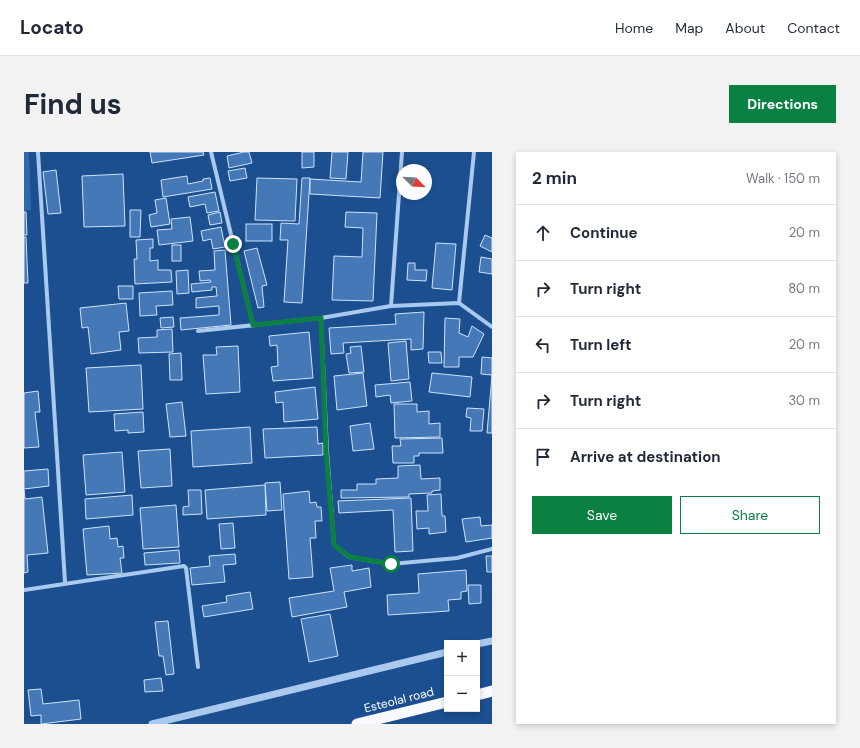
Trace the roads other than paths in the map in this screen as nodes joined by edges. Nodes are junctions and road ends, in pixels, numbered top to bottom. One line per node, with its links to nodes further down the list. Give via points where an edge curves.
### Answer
1 (38, 152): 12 (street)
2 (211, 152): 8 (street)
3 (402, 152): 6 (street)
4 (474, 152): 5 (street)
5 (459, 304): 6 (street); 9 (street)
6 (391, 306): 7 (street)
7 (321, 318): 8 (street); 11 (street, via 326,451 334,545 350,557 391,564 457,558)
8 (253, 325): 10 (street)
9 (492, 327)
10 (198, 331)
11 (492, 550)
12 (65, 582): 13 (street); 17 (street, via 184,566)
13 (24, 590)
14 (492, 641): 15 (street)
15 (480, 643)
16 (444, 653): 21 (street)
17 (198, 667)
18 (492, 691): 19 (highway)
19 (480, 694)
20 (444, 703): 22 (highway, Esteolal road)
21 (152, 724)
22 (357, 724)

